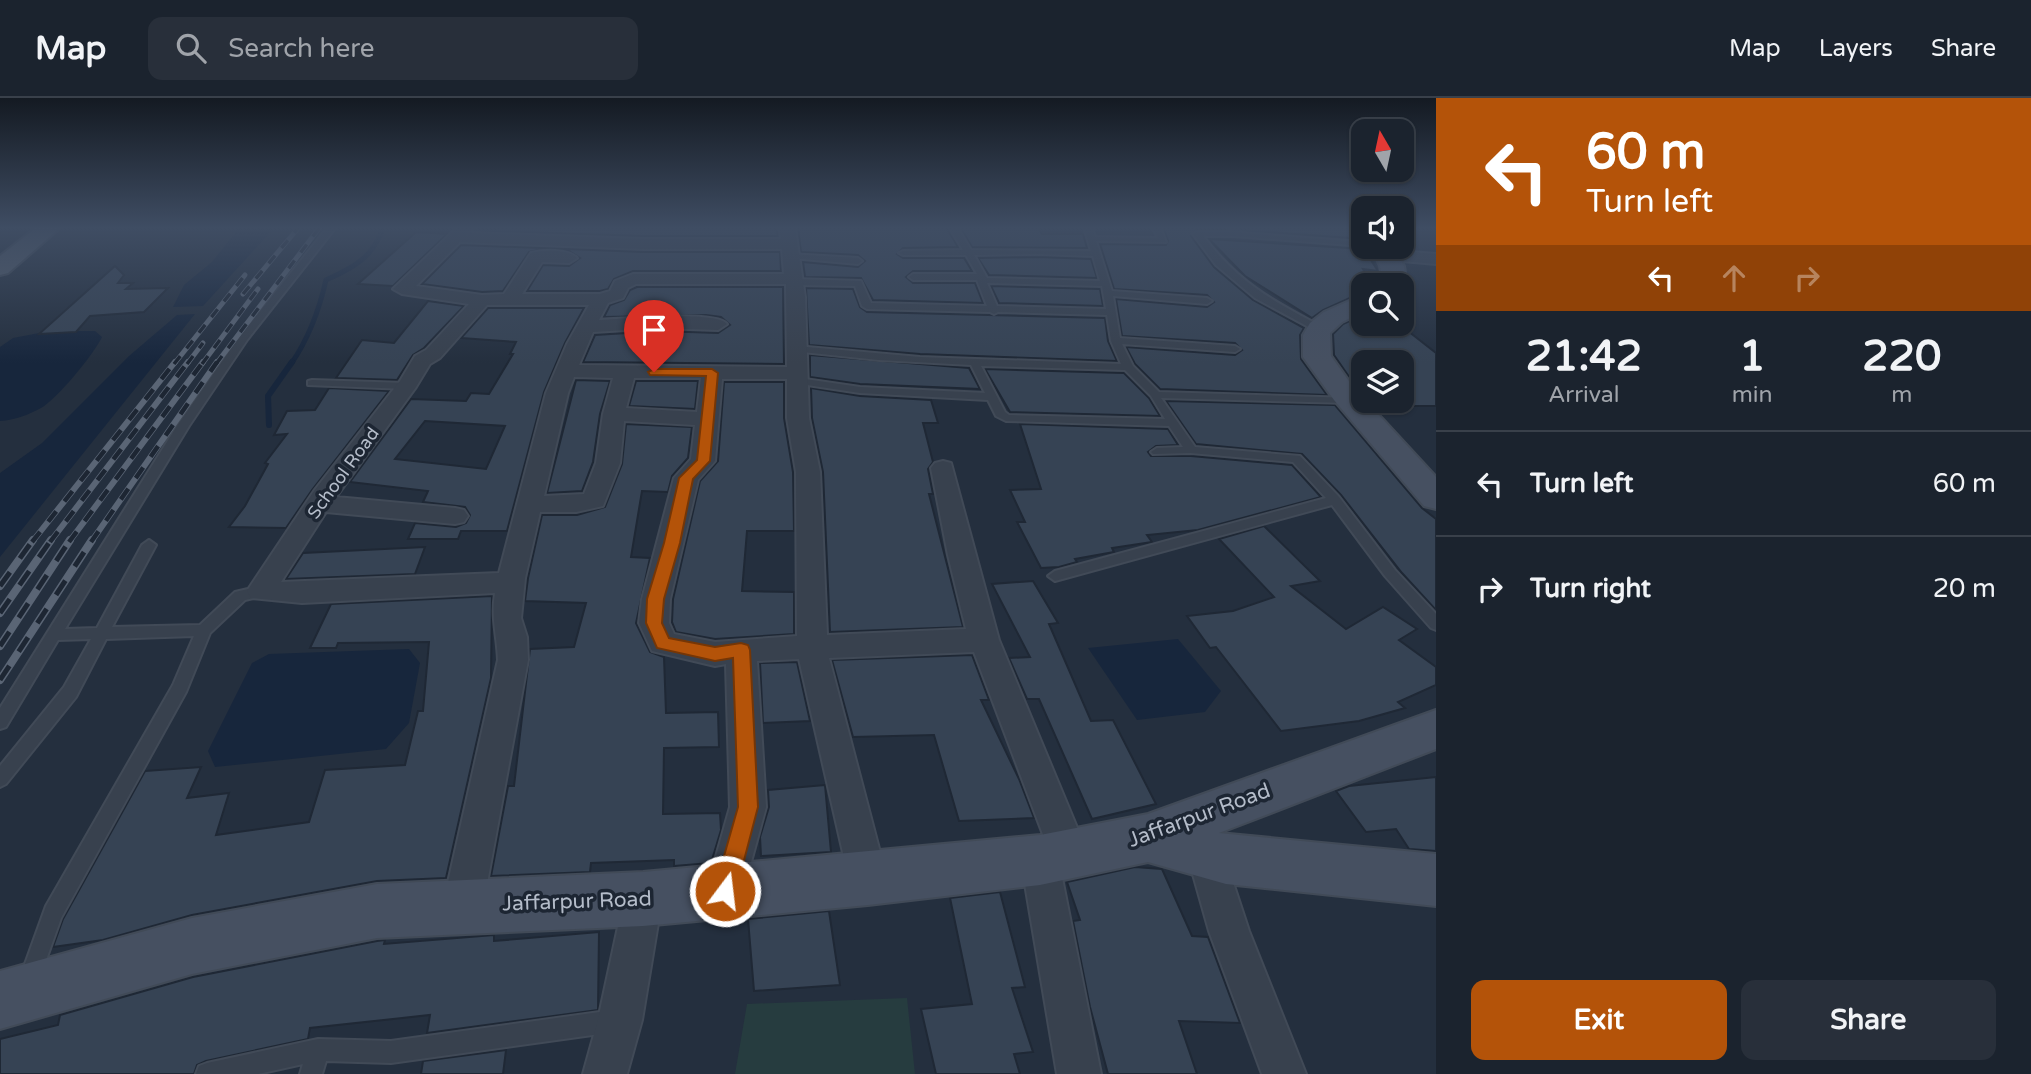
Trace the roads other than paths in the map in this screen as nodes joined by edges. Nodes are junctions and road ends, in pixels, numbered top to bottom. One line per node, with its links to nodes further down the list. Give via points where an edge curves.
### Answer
1 (295, 273): 53 (lane, via 220,371)
2 (419, 273): 15 (street, via 402,289)
3 (527, 273): 13 (street)
4 (680, 273): 14 (street, via 633,279 621,285 617,294)
5 (793, 273): 27 (street)
6 (831, 273): 18 (lane, via 858,283 867,306)
7 (978, 273): 11 (lane)
8 (1103, 273): 12 (lane)
9 (1230, 273): 22 (lane, via 1258,296)
10 (913, 276): 11 (lane)
11 (982, 279): 12 (lane); 18 (lane)
12 (1107, 288): 16 (lane); 19 (lane)
13 (510, 298): 14 (street); 15 (street)
14 (601, 299): 21 (street)
15 (482, 300): 32 (street, School Road, via 433,354 422,360)
16 (1206, 301)
17 (1351, 308): 22 (street)
18 (994, 311): 19 (lane)
19 (1110, 312): 23 (lane)
20 (718, 324): 21 (street)
21 (586, 327): 28 (street)
22 (1320, 328): 35 (street, via 1317,358)
23 (1116, 341): 24 (lane); 26 (lane)
24 (1234, 349)
25 (975, 363): 26 (lane); 27 (lane); 34 (lane)
26 (1128, 367): 33 (lane)
27 (797, 368): 30 (street); 34 (lane, via 851,389); 56 (street, via 798,418 808,471)
28 (565, 371): 29 (street); 45 (street)
29 (625, 372): 30 (street); 36 (street)
30 (712, 373): 37 (street)
31 (312, 383): 32 (lane)
32 (406, 386): 44 (street, School Road)
33 (1156, 395): 35 (lane); 38 (lane)
34 (991, 397): 38 (lane, via 1006,418)
35 (1349, 400): 42 (street)
36 (614, 414): 37 (street); 45 (street, via 608,463 594,500 576,505)
37 (707, 419): 57 (street, via 703,461 686,478 654,623 663,643 715,654)
38 (1171, 423): 39 (lane)
39 (1191, 450): 40 (lane); 43 (lane, via 1290,457)
40 (1157, 452)
41 (943, 468): 55 (street)
42 (1436, 498)
43 (1335, 500): 48 (lane); 51 (lane)
44 (319, 503): 46 (street); 50 (street, School Road)
45 (530, 504): 49 (street)
46 (455, 516)
47 (149, 545): 54 (lane)
48 (1055, 576)
49 (511, 582): 50 (street, via 302,593); 68 (street, via 506,618 513,660)
50 (261, 590): 52 (lane, via 240,596)
51 (1436, 624)
52 (204, 630): 54 (lane); 69 (lane, via 152,741 53,913)
53 (52, 635): 54 (lane); 58 (lane)
54 (101, 635): 60 (lane, via 70,692)
55 (984, 640): 56 (street); 63 (street)
56 (812, 649): 57 (street); 64 (street)
57 (741, 650): 66 (street, via 748,807)
58 (0, 722)
59 (1436, 729): 61 (street, Jaffarpur Road)
60 (0, 779)
61 (1148, 838): 62 (street); 63 (street, Jaffarpur Road)
62 (1206, 853): 65 (street, via 1226,859); 76 (street, via 1228,931)
63 (1055, 857): 64 (street, Jaffarpur Road); 75 (street)
64 (868, 879): 66 (street, Jaffarpur Road)
65 (1436, 880)
66 (725, 891): 67 (street, Jaffarpur Road)
67 (643, 899): 68 (street, Jaffarpur Road); 70 (street)
68 (463, 905): 69 (street, Jaffarpur Road, via 377,911 192,946)
69 (12, 996)
70 (620, 1020): 71 (lane, via 391,1052); 74 (street)
71 (318, 1050): 72 (lane); 73 (lane)
72 (207, 1074)
73 (311, 1074)
74 (606, 1074)
75 (1079, 1074)
76 (1284, 1074)

